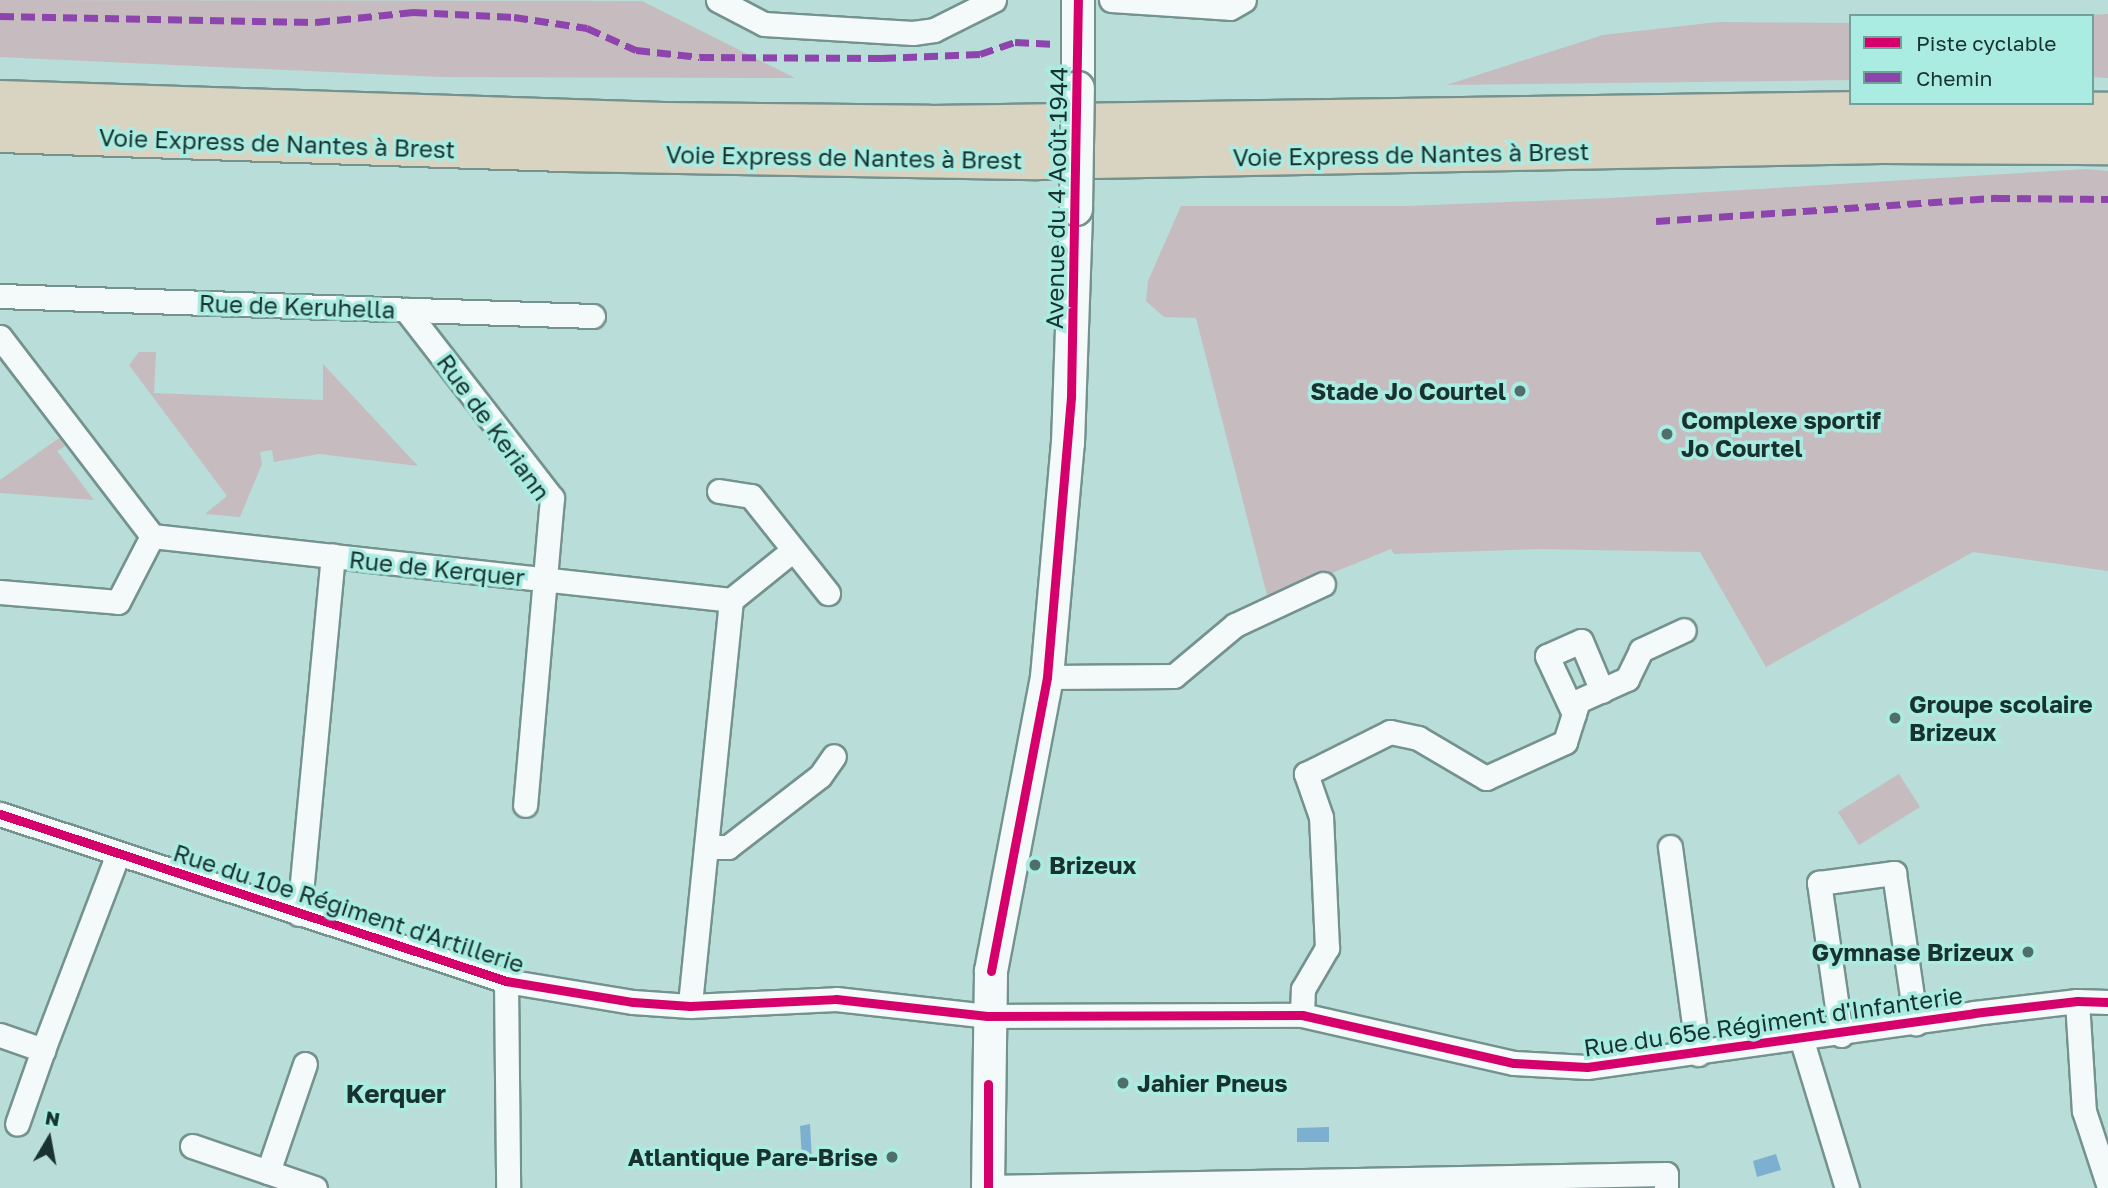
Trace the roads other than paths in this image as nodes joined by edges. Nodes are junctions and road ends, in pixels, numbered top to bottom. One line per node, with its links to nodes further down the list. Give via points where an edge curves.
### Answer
1 (718, 0): 2 (street, via 764,24 914,33 934,30)
2 (994, 0)
3 (1078, 0): 24 (street, Avenue du 4 Août 1944, bridge, via 1071,397)
4 (1111, 0): 5 (street, via 1230,8)
5 (1244, 0)
6 (0, 100): 7 (highway, Voie Express de Nantes à Brest, via 624,121 930,125 1865,111)
7 (2108, 112)
8 (0, 133): 9 (highway, Voie Express de Nantes à Brest, via 565,152 1037,160 1882,144)
9 (2108, 145)
10 (0, 296): 11 (street, Rue de Keruhella)
11 (407, 310): 12 (street, Rue de Keruhella); 18 (street, Rue de Keriann, via 552,498)
12 (593, 316)
13 (0, 337): 15 (street)
14 (719, 491): 16 (street, via 751,496)
15 (152, 536): 17 (street); 20 (street, via 118,601)
16 (792, 551): 21 (street); 22 (street)
17 (333, 556): 18 (street, Rue de Kerquer); 33 (street, Rue de Kerquer)
18 (545, 580): 22 (street, Rue de Kerquer); 28 (street, Rue de Keriann)
19 (1323, 583): 24 (street, via 1235,625 1174,676)
20 (0, 592)
21 (828, 593)
22 (731, 600): 30 (street)
23 (1684, 630): 25 (street, via 1641,650 1627,679)
24 (1047, 677): 39 (street, Avenue du 4 Août 1944, via 996,930)
25 (1602, 691): 26 (street, via 1578,701); 26 (street, via 1581,641 1547,656)
26 (1574, 714): 38 (street, via 1565,742 1486,778 1418,738 1390,732 1306,774 1321,817 1327,948 1303,989)
27 (834, 756): 30 (street, via 820,776 728,847)
28 (525, 805)
29 (0, 814): 32 (street, Rue du 10e Régiment d'Artillerie)
30 (706, 847): 37 (street)
31 (1670, 847): 45 (street)
32 (118, 853): 33 (street, Rue du 10e Régiment d'Artillerie); 44 (street)
33 (299, 914): 34 (street, Rue du 10e Régiment d'Artillerie)
34 (506, 981): 37 (street, Rue du 10e Régiment d'Artillerie, via 633,1002); 53 (street)
35 (2077, 1001): 36 (street, Rue du 65e Régiment d'Infanterie); 40 (street, Rue du 65e Régiment d'Infanterie); 50 (street, via 2084,1111)
36 (2108, 1002)
37 (690, 1006): 39 (street, Rue du 10e Régiment d'Artillerie, via 836,999)
38 (1302, 1015): 39 (street, Rue du 65e Régiment d'Infanterie); 45 (street, Rue du 65e Régiment d'Infanterie, via 1514,1063 1587,1067)
39 (987, 1016): 51 (street, Avenue du 4 Août 1944)
40 (1916, 1023): 42 (street, Rue du 65e Régiment d'Infanterie); 42 (street, via 1894,873 1819,883)
41 (0, 1035): 44 (street)
42 (1841, 1035): 43 (street, Rue du 65e Régiment d'Infanterie)
43 (1802, 1041): 45 (street, Rue du 65e Régiment d'Infanterie); 55 (street)
44 (43, 1050): 47 (street)
45 (1698, 1054)
46 (305, 1064): 49 (street)
47 (17, 1124)
48 (192, 1146): 49 (street)
49 (268, 1172): 52 (street)
50 (2108, 1184)
51 (988, 1187): 54 (street, via 1666,1174)
52 (315, 1188)
53 (508, 1188)
54 (1666, 1188)
55 (1847, 1188)

